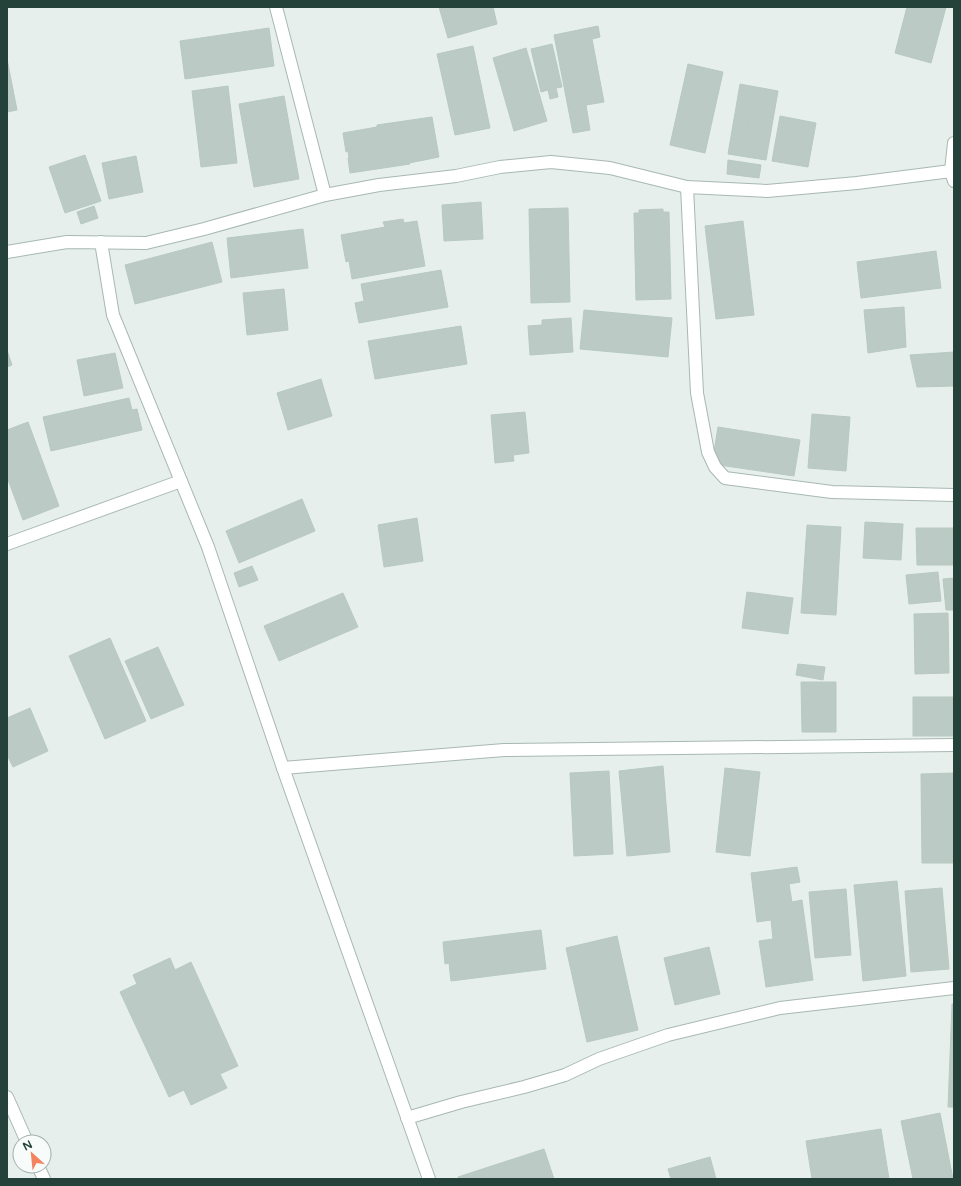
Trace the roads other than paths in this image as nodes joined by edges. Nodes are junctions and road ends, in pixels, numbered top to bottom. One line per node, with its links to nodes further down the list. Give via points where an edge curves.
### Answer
1 (276, 7): 5 (street)
2 (954, 143): 3 (street)
3 (953, 176): 4 (street, via 767,191)
4 (687, 187): 5 (street, via 610,168 551,162 500,167); 9 (street, via 698,393 708,452 715,467 725,478 832,492)
5 (325, 195): 6 (street, via 146,243)
6 (101, 242): 7 (street, via 67,242); 8 (street, via 113,315)
7 (7, 252)
8 (181, 481): 10 (street); 12 (street, via 208,546)
9 (954, 495)
10 (7, 544)
11 (954, 745): 12 (street, via 504,750)
12 (283, 768): 15 (street)
13 (954, 988): 15 (street, via 780,1008 668,1034 599,1059 565,1075)
14 (7, 1097): 16 (street)
15 (407, 1118): 17 (street)
16 (23, 1134)
17 (429, 1179)

